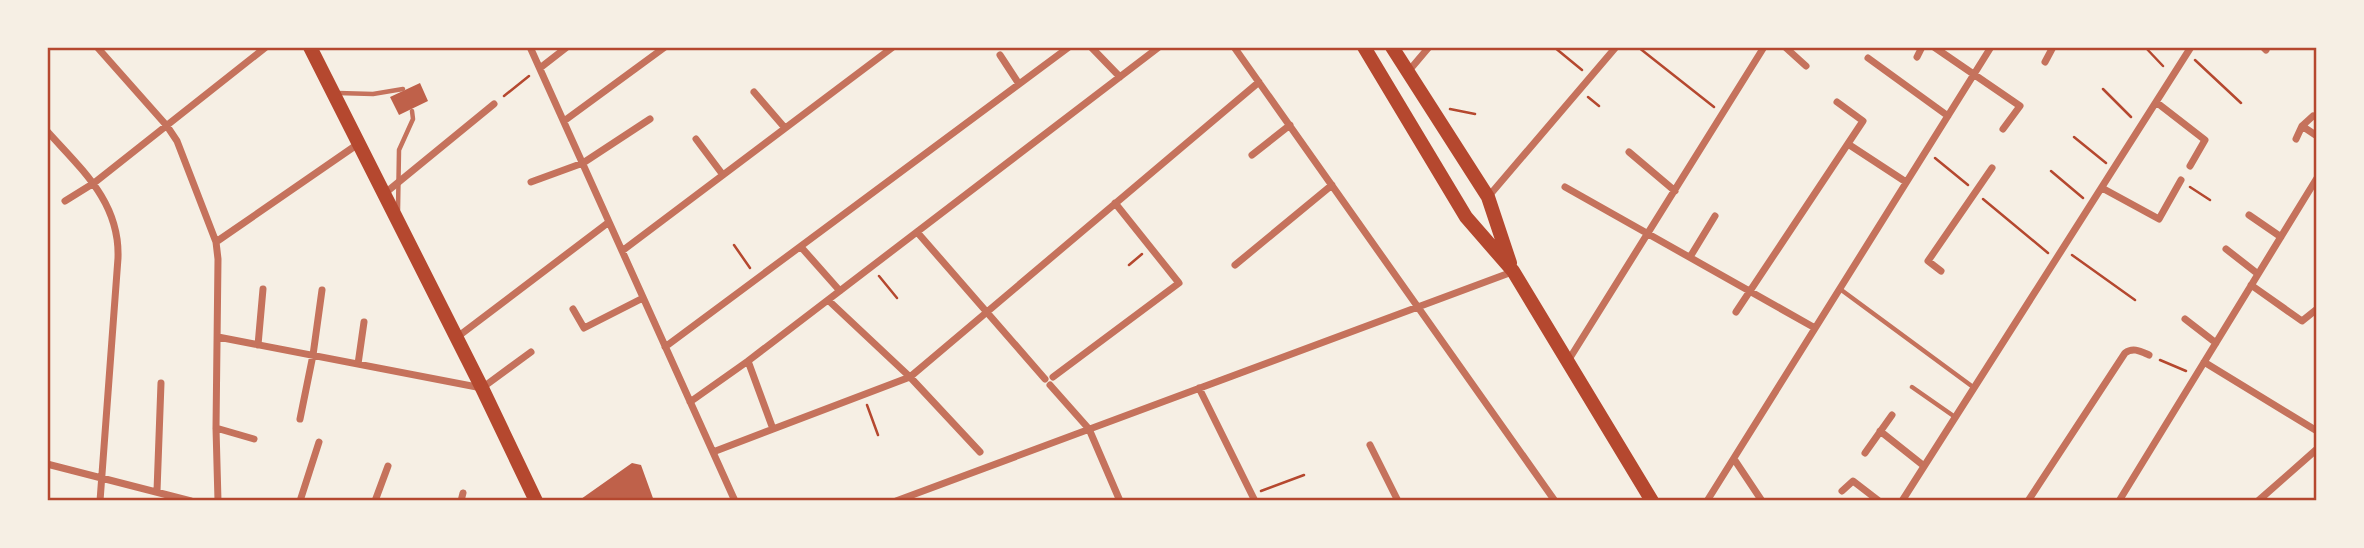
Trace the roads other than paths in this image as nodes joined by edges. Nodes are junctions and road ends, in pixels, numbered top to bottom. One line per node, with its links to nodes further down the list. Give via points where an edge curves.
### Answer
1 (97, 47): 47 (street)
2 (265, 47): 47 (street)
3 (310, 47): 37 (main road)
4 (530, 47): 28 (street)
5 (567, 47): 28 (street)
6 (665, 47): 45 (street)
7 (893, 47): 49 (street)
8 (1069, 47): 33 (street)
9 (1091, 47): 31 (street)
10 (1159, 47): 31 (street)
11 (1234, 47): 32 (street)
12 (1363, 47): 34 (main road)
13 (1392, 47): 29 (main road)
14 (1429, 47): 29 (street)
15 (1616, 47): 75 (street)
16 (1764, 47): 72 (street)
17 (1784, 47): 27 (street)
18 (1922, 47): 24 (street)
19 (1934, 47): 30 (street)
20 (1991, 47): 30 (street)
21 (2053, 47): 26 (street)
22 (2190, 50): 39 (street)
23 (1000, 55): 33 (street)
24 (1917, 57)
25 (1868, 58): 42 (street)
26 (2045, 62)
27 (1806, 66)
28 (540, 68): 45 (street)
29 (1407, 73): 34 (main road); 75 (main road)
30 (1974, 74): 42 (street); 50 (street, via 2020,106)
31 (1120, 77): 83 (street)
32 (1259, 82): 46 (street); 78 (street)
33 (1019, 84): 87 (street)
34 (1386, 85): 92 (main road, via 1466,217)
35 (403, 89): 37 (lane)
36 (754, 92): 49 (street)
37 (332, 93): 55 (main road)
38 (1837, 102): 56 (street, via 1863,121)
39 (2156, 102): 60 (street, via 2205,140); 71 (street)
40 (494, 104): 65 (street)
41 (412, 111): 65 (lane, via 414,119 399,150)
42 (1948, 116): 68 (street)
43 (2313, 116): 48 (street)
44 (650, 119): 59 (street)
45 (564, 121): 59 (street)
46 (1290, 125): 58 (street); 69 (street)
47 (167, 126): 67 (street); 86 (street)
48 (2302, 127): 52 (street); 54 (street)
49 (785, 128): 62 (street)
50 (2003, 128)
51 (47, 131): 67 (street)
52 (2317, 136)
53 (696, 139): 62 (street)
54 (2296, 139)
55 (358, 144): 74 (main road); 86 (street)
56 (1848, 144): 68 (street); 100 (street)
57 (1629, 152): 72 (street)
58 (1252, 155)
59 (583, 163): 66 (street); 82 (street)
60 (2190, 166)
61 (1992, 168): 93 (street, via 1928,261)
62 (723, 175): 89 (street)
63 (2317, 178): 73 (street)
64 (2181, 180): 71 (street, via 2158,219)
65 (399, 181): 74 (street); 81 (lane)
66 (531, 182)
67 (94, 183): 77 (street); 150 (street, via 112,215 118,244)
68 (1906, 183): 97 (street)
69 (1332, 185): 91 (street); 103 (street)
70 (1564, 187): 84 (street)
71 (2102, 188): 129 (street)
72 (1675, 191): 84 (street)
73 (2309, 191): 76 (street); 85 (street)
74 (384, 194): 81 (main road)
75 (1488, 197): 92 (main road)
76 (2317, 197)
77 (65, 201)
78 (1115, 203): 106 (street); 124 (street, via 1179,283)
79 (2249, 215): 85 (street)
80 (1715, 216): 90 (street)
81 (398, 222): 112 (main road)
82 (609, 222): 89 (street); 112 (street)
83 (916, 232): 99 (street); 106 (street)
84 (1648, 233): 90 (street); 120 (street)
85 (2281, 237): 94 (street)
86 (216, 242): 111 (street)
87 (801, 247): 99 (street); 115 (street)
88 (2226, 249): 94 (street)
89 (622, 251): 101 (street)
90 (1690, 257): 100 (street)
91 (1235, 265)
92 (1513, 271): 103 (street); 120 (main road)
93 (1941, 271)
94 (2258, 274): 95 (street)
95 (2251, 285): 105 (street, via 2302,321); 113 (street)
96 (263, 289): 114 (street)
97 (1840, 289): 110 (street); 129 (lane)
98 (322, 290): 117 (street)
99 (840, 291): 102 (street)
100 (1750, 291): 107 (street); 110 (street)
101 (643, 298): 104 (street, via 584,328); 115 (street)
102 (828, 300): 119 (street); 123 (street)
103 (1418, 307): 128 (street); 164 (street)
104 (573, 309)
105 (2317, 309)
106 (987, 312): 123 (street); 124 (street)
107 (1736, 312)
108 (2185, 318): 113 (street)
109 (364, 322): 122 (street)
110 (1815, 328): 146 (street)
111 (218, 337): 114 (street); 134 (street)
112 (456, 338): 127 (main road)
113 (2216, 343): 121 (street)
114 (258, 345): 117 (street)
115 (666, 347): 130 (street)
116 (531, 352): 127 (street)
117 (313, 355): 122 (street); 133 (street)
118 (2149, 355): 170 (street, via 2136,350 2124,353)
119 (748, 361): 130 (street); 135 (street)
120 (1568, 361): 165 (main road)
121 (2204, 362): 138 (street); 171 (street)
122 (358, 364): 127 (street)
123 (910, 377): 135 (street); 144 (street)
124 (1049, 380): 136 (street)
125 (161, 383): 152 (street)
126 (1912, 387): 132 (lane)
127 (482, 388): 159 (main road)
128 (1199, 388): 136 (street); 153 (street)
129 (1974, 388): 132 (street)
130 (690, 402): 143 (street)
131 (1892, 415): 137 (street)
132 (1955, 417): 149 (street)
133 (300, 419)
134 (216, 428): 139 (street); 156 (street)
135 (774, 429): 143 (street)
136 (1089, 429): 161 (street); 162 (street)
137 (1880, 431): 145 (street); 149 (street)
138 (2317, 431)
139 (254, 439)
140 (319, 442): 157 (street)
141 (1370, 445): 163 (street)
142 (2317, 449): 172 (street)
143 (713, 452): 160 (street)
144 (980, 452)
145 (1865, 453)
146 (1734, 458): 166 (street); 167 (street)
147 (47, 464): 150 (street)
148 (388, 466): 158 (street)
149 (1924, 466): 169 (street)
150 (102, 478): 152 (street); 154 (street)
151 (1842, 491): 168 (street, via 1853,481)
152 (157, 492): 155 (street)
153 (1254, 498)
154 (100, 501)
155 (191, 501)
156 (218, 501)
157 (300, 501)
158 (375, 501)
159 (536, 501)
160 (735, 501)
161 (896, 501)
162 (1120, 501)
163 (1398, 501)
164 (1555, 501)
165 (1653, 501)
166 (1707, 501)
167 (1762, 501)
168 (1879, 501)
169 (1902, 501)
170 (2028, 501)
171 (2119, 501)
172 (2259, 501)

